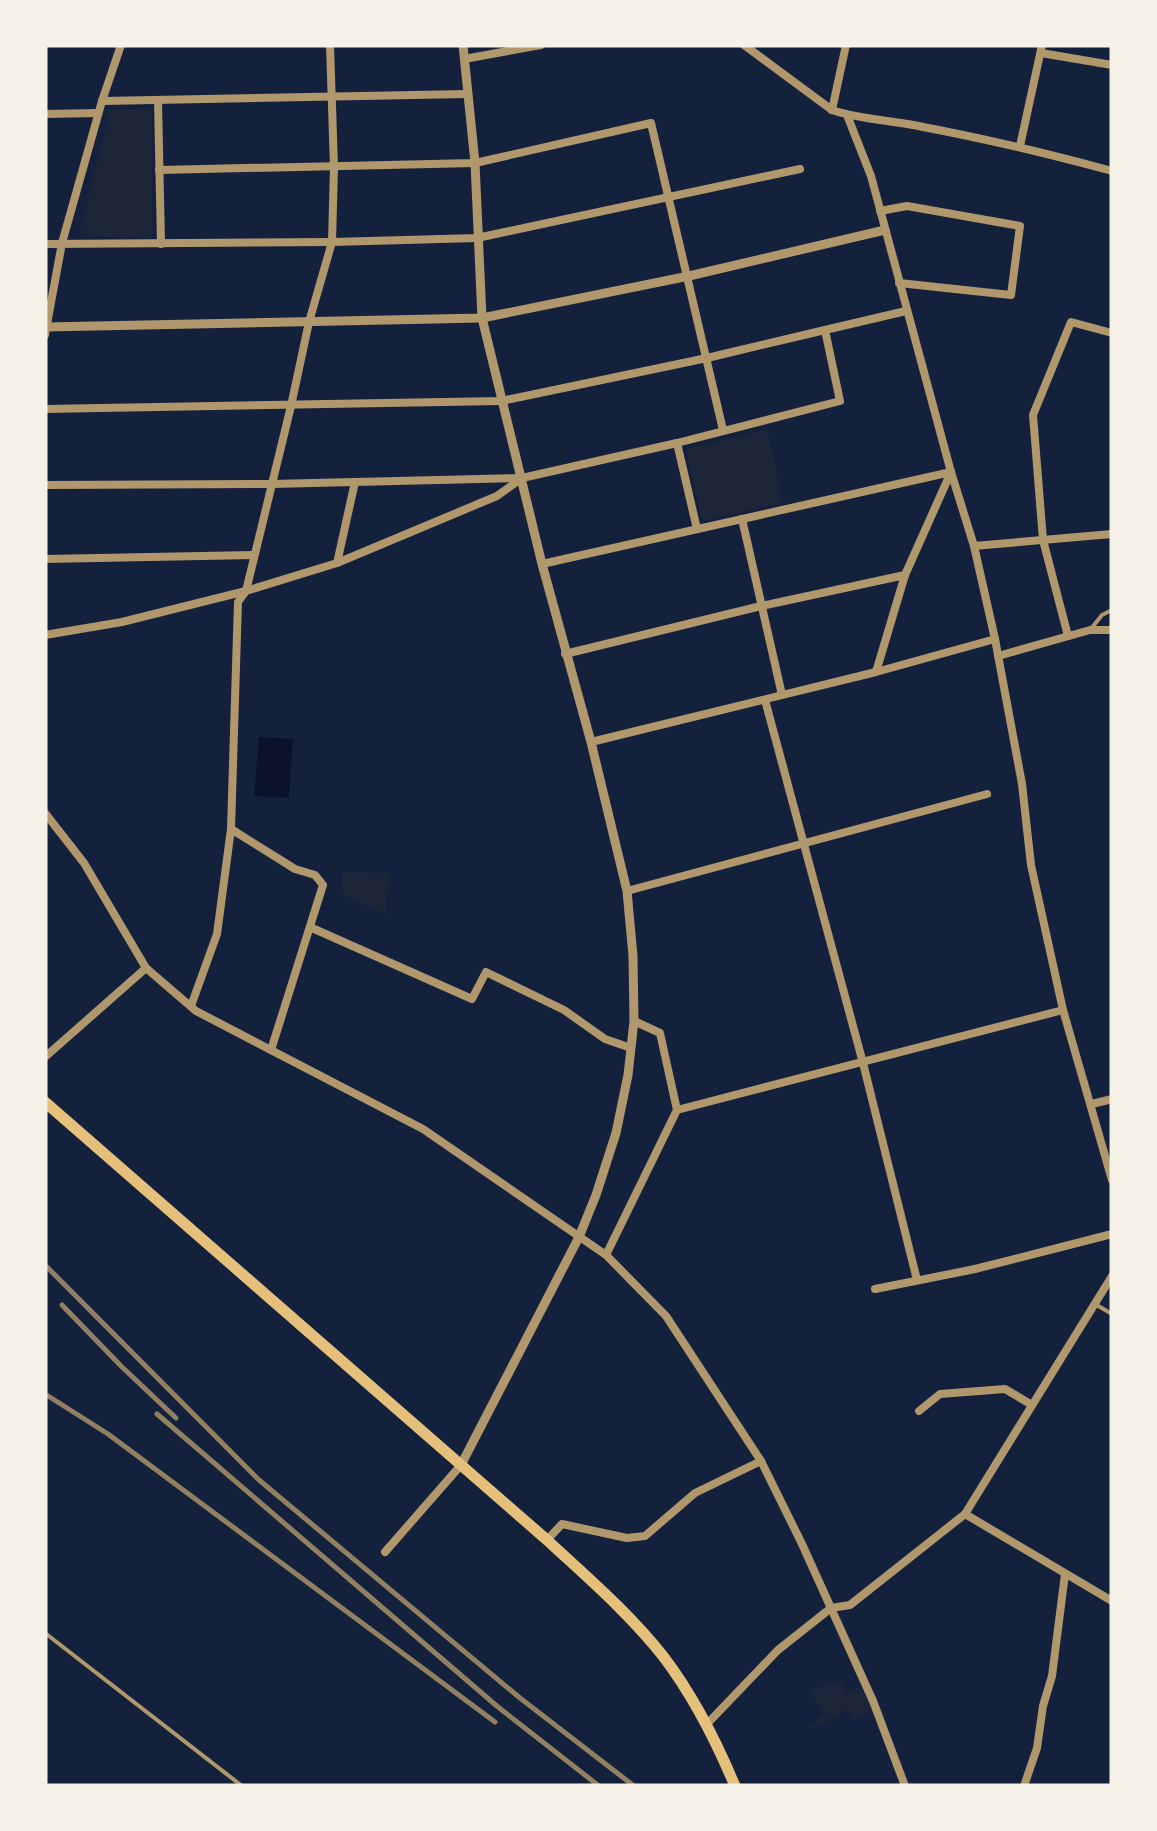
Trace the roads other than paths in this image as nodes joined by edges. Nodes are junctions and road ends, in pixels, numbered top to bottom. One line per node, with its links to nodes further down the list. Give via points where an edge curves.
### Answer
1 (121, 45): 12 (street)
2 (330, 45): 11 (street)
3 (462, 45): 8 (street)
4 (541, 45): 8 (street)
5 (744, 45): 14 (street)
6 (846, 45): 14 (street)
7 (1042, 49): 9 (street); 18 (street)
8 (464, 59): 10 (street)
9 (1112, 65)
10 (467, 94): 11 (street); 19 (street)
11 (330, 96): 13 (street); 20 (street)
12 (102, 101): 13 (street); 15 (street)
13 (158, 101): 22 (street)
14 (832, 110): 17 (street)
15 (98, 113): 16 (street); 29 (street)
16 (45, 114)
17 (847, 115): 18 (street); 25 (street)
18 (1020, 146): 23 (street)
19 (475, 163): 20 (street); 24 (street, via 651,123); 27 (street)
20 (334, 167): 22 (street); 28 (street)
21 (800, 168): 24 (street)
22 (159, 170): 31 (street)
23 (1112, 171)
24 (670, 197): 27 (street); 32 (street)
25 (880, 211): 26 (street); 33 (street, via 908,206 1020,226 1011,296)
26 (885, 230): 32 (street); 33 (street)
27 (477, 238): 28 (street); 35 (street)
28 (332, 242): 31 (street); 36 (street)
29 (62, 243): 30 (street); 31 (street); 37 (street)
30 (45, 244)
31 (161, 244)
32 (688, 276): 35 (street); 40 (street)
33 (899, 283): 34 (street)
34 (906, 311): 38 (street); 46 (street)
35 (482, 318): 36 (street); 41 (street)
36 (309, 322): 37 (street); 42 (street)
37 (46, 330)
38 (824, 330): 40 (street); 44 (street, via 840,400)
39 (1112, 333): 54 (street, via 1071,322 1033,415)
40 (707, 358): 41 (street); 44 (street)
41 (502, 402): 42 (street); 47 (street)
42 (292, 406): 43 (street); 49 (street)
43 (45, 410)
44 (723, 430): 45 (street)
45 (677, 443): 47 (street); 52 (street)
46 (951, 472): 51 (street); 55 (street); 60 (street)
47 (522, 478): 48 (street); 58 (street, via 496,496); 59 (street)
48 (355, 482): 49 (street); 58 (street)
49 (272, 484): 50 (street); 56 (street)
50 (45, 486)
51 (742, 520): 52 (street); 62 (street)
52 (697, 529): 59 (street)
53 (1112, 534): 54 (street)
54 (1043, 540): 55 (street); 67 (street)
55 (974, 546): 68 (street)
56 (254, 555): 57 (street); 61 (street)
57 (45, 559)
58 (337, 563): 61 (street)
59 (542, 564): 69 (street)
60 (905, 575): 62 (street); 71 (street)
61 (246, 590): 66 (street); 77 (street, via 238,602)
62 (762, 606): 69 (street); 72 (street)
63 (1112, 610): 64 (lane)
64 (1090, 630): 65 (street); 67 (street)
65 (1112, 630)
66 (45, 635)
67 (1068, 636): 70 (street)
68 (996, 639): 70 (street); 71 (street)
69 (565, 654): 74 (street)
70 (998, 656): 83 (street, via 1031,864)
71 (876, 672): 72 (street)
72 (782, 695): 73 (street)
73 (765, 700): 74 (street); 78 (street)
74 (591, 742): 79 (street)
75 (987, 794): 78 (street)
76 (45, 813): 81 (street, via 84,863)
77 (231, 829): 80 (street, via 295,869 315,874 323,885); 82 (street, via 217,934)
78 (804, 844): 79 (street); 88 (street)
79 (627, 892): 84 (street)
80 (312, 928): 85 (street, via 472,999 486,972); 86 (street)
81 (146, 968): 82 (street); 87 (street)
82 (191, 1006): 86 (street)
83 (1064, 1010): 88 (street); 91 (street)
84 (634, 1021): 85 (street); 92 (street, via 660,1033)
85 (631, 1048): 95 (street, via 616,1133)
86 (271, 1050): 95 (street, via 423,1129)
87 (45, 1057)
88 (863, 1063): 92 (street); 98 (street)
89 (1112, 1099): 91 (street)
90 (45, 1102): 105 (highway)
91 (1092, 1104): 93 (street)
92 (677, 1110): 96 (street)
93 (1112, 1180)
94 (1112, 1234): 98 (street)
95 (579, 1236): 96 (street); 105 (street)
96 (606, 1255): 104 (street, via 666,1316)
97 (1112, 1276): 100 (street)
98 (916, 1280): 99 (street)
99 (875, 1289)
100 (1095, 1304): 101 (lane); 102 (street)
101 (1112, 1314)
102 (1032, 1405): 103 (street, via 1006,1390 940,1394); 106 (street)
103 (919, 1411)
104 (761, 1460): 107 (street, via 694,1493 645,1536 562,1524); 111 (street)
105 (461, 1466): 107 (highway); 108 (street)
106 (965, 1514): 109 (street); 111 (street, via 850,1605)
107 (547, 1540): 113 (highway, via 664,1658)
108 (385, 1552)
109 (1065, 1574): 110 (street); 117 (street, via 1052,1676)
110 (1112, 1601)
111 (831, 1608): 113 (street, via 778,1650); 116 (street)
112 (45, 1633): 114 (lane)
113 (706, 1725): 115 (highway)
114 (242, 1786)
115 (735, 1786)
116 (905, 1786)
117 (1024, 1786)

